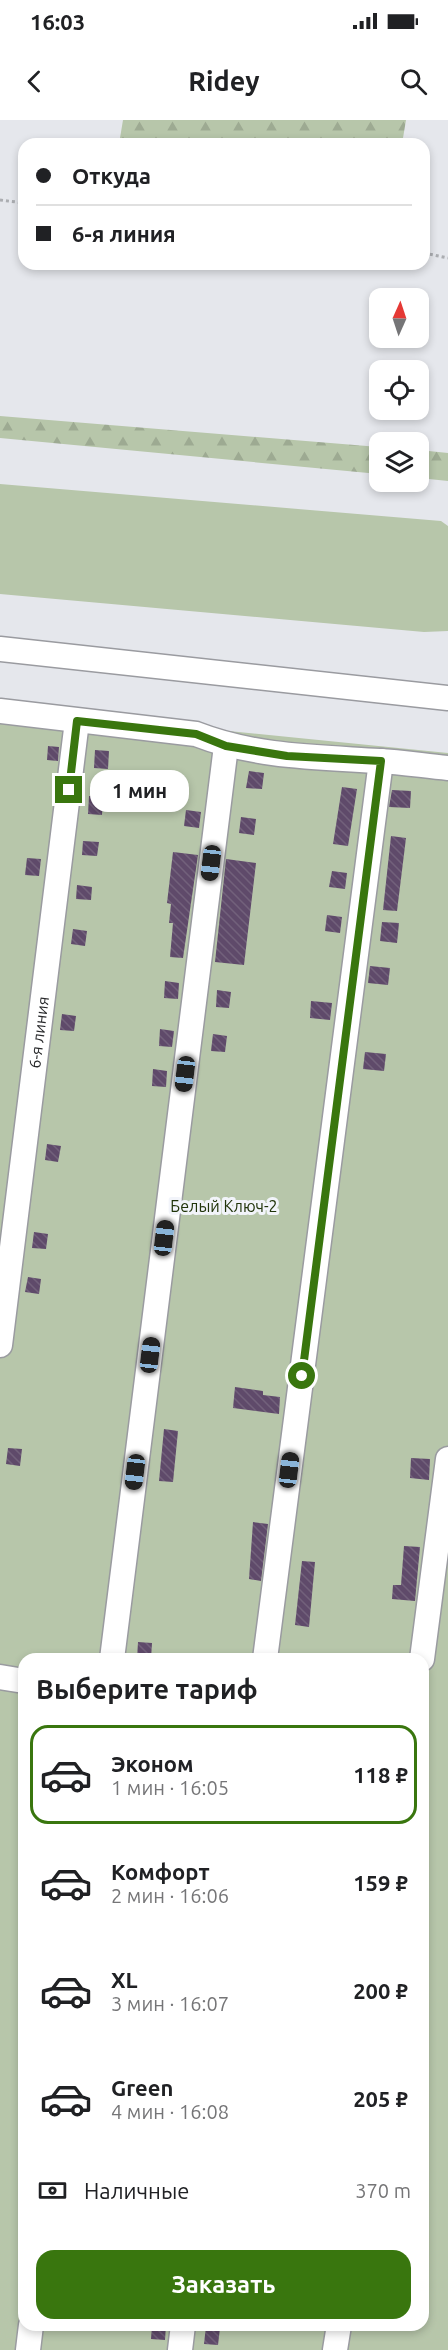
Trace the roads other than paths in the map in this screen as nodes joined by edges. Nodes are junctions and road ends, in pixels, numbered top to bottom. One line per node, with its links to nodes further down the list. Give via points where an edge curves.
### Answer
1 (0, 649): 2 (street)
2 (448, 698)
3 (0, 711): 4 (street)
4 (77, 721): 5 (street, via 196,734); 8 (street, 6-я линия)
5 (226, 746): 6 (street, via 287,756); 10 (street)
6 (381, 761): 7 (street); 11 (street)
7 (448, 768)
8 (0, 1344)
9 (448, 1459): 12 (street)
10 (113, 1653)
11 (266, 1653)
12 (423, 1653)
13 (0, 1677): 14 (street)
14 (18, 1680)
15 (30, 2331): 18 (street)
16 (182, 2331): 19 (street)
17 (338, 2331): 20 (street)
18 (28, 2350)
19 (180, 2350)
20 (335, 2350)

